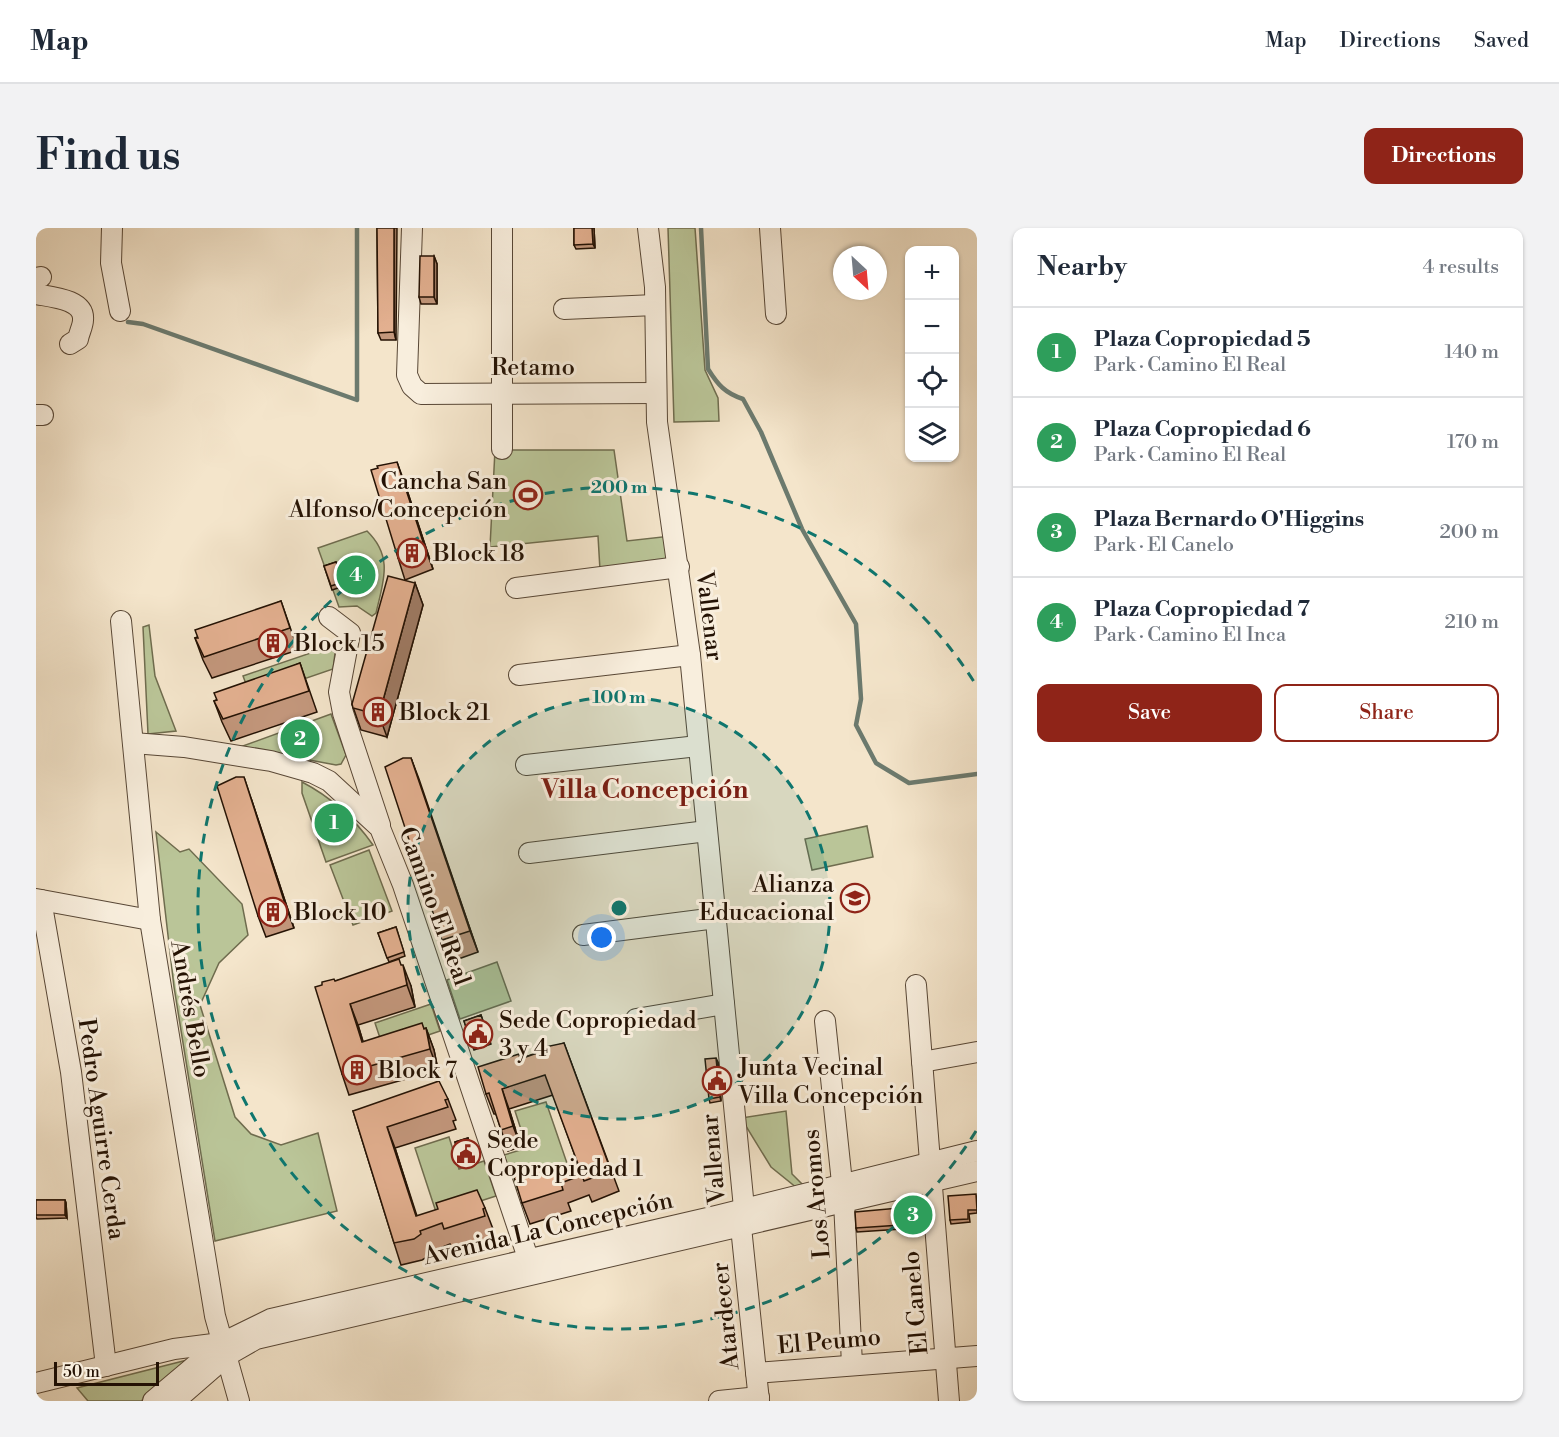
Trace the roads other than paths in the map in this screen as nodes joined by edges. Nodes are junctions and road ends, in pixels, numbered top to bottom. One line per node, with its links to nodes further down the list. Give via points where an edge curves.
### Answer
1 (112, 228): 9 (street, via 111,263)
2 (412, 228): 12 (street, Retamo, via 407,375 412,386 422,394)
3 (502, 228): 12 (street)
4 (648, 228): 7 (street, Vallenar)
5 (770, 228): 10 (street)
6 (38, 283): 11 (street, via 81,308 84,319 78,339)
7 (655, 305): 8 (street); 13 (street, Vallenar)
8 (564, 309)
9 (120, 311)
10 (776, 314)
11 (70, 344)
12 (502, 393): 13 (street, Retamo); 14 (street)
13 (656, 393): 15 (street, Vallenar)
14 (502, 449)
15 (679, 567): 16 (street); 19 (street, Vallenar)
16 (516, 588)
17 (329, 617): 23 (street, via 350,633 339,692)
18 (121, 621): 21 (street, Andrés Bello)
19 (690, 655): 20 (street); 22 (street, Vallenar)
20 (519, 675)
21 (133, 743): 25 (street, Camino El Real, via 263,759); 31 (street, Andrés Bello)
22 (698, 746): 24 (street); 27 (street, Vallenar)
23 (358, 755): 25 (street, via 348,774); 26 (street)
24 (526, 765)
25 (329, 781): 26 (street, Camino El Real)
26 (380, 828): 44 (street, Camino El Real, via 407,896)
27 (707, 831): 28 (street); 30 (street, Vallenar)
28 (529, 853)
29 (39, 899): 31 (street); 49 (street, Pedro Aguirre Cerda, via 72,1080)
30 (716, 918): 32 (street); 34 (street, Vallenar)
31 (150, 920): 45 (street, Andrés Bello)
32 (584, 935)
33 (915, 985): 38 (street, El Canelo)
34 (724, 1004): 35 (street); 43 (street, Vallenar)
35 (636, 1020)
36 (825, 1021): 42 (street, Los Aromos)
37 (977, 1052): 38 (street)
38 (922, 1062): 41 (street, El Canelo)
39 (977, 1151): 41 (street, Avenida La Concepción)
40 (977, 1170): 41 (street, Avenida La Concepción)
41 (930, 1172): 42 (street, Avenida La Concepción); 47 (street, El Canelo)
42 (842, 1193): 43 (street, Avenida La Concepción); 48 (street, Los Aromos)
43 (742, 1217): 44 (street, Avenida La Concepción); 45 (street, Avenida La Concepción); 50 (street, Atardecer)
44 (528, 1258): 45 (street, Avenida La Concepción, via 271,1319)
45 (225, 1349): 49 (street, via 174,1349); 53 (street, Andrés Bello); 54 (street, Avenida La Concepción); 55 (street, Avenida La Concepción)
46 (977, 1356): 47 (street, El Peumo)
47 (945, 1358): 48 (street, El Peumo); 57 (street, El Canelo)
48 (852, 1364): 50 (street, El Peumo)
49 (106, 1366): 51 (street)
50 (756, 1373): 52 (street, Atardecer)
51 (36, 1383)
52 (759, 1399): 56 (street)
53 (242, 1400)
54 (153, 1401)
55 (175, 1401)
56 (719, 1401)
57 (949, 1401)

